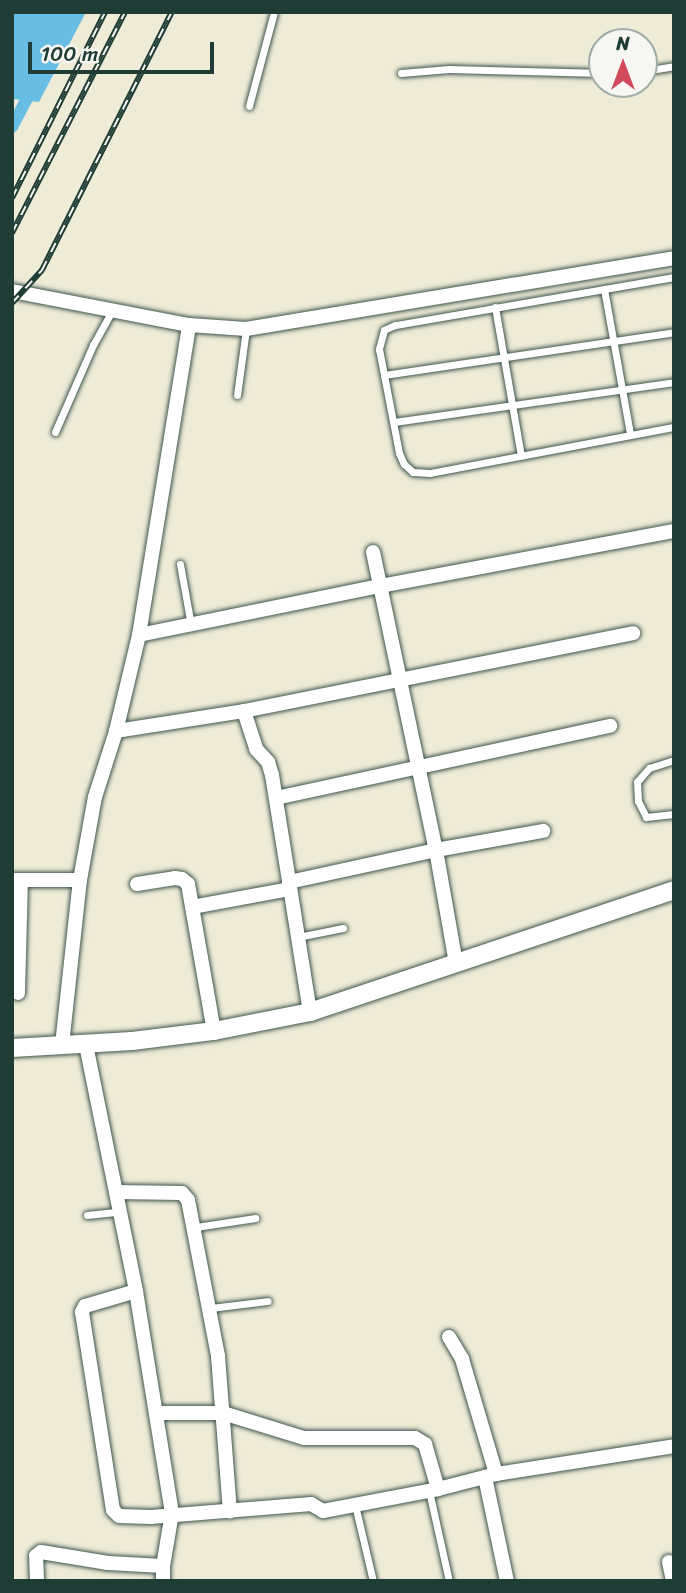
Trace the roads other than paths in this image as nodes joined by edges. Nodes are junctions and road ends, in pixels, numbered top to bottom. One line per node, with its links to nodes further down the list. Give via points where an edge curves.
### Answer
1 (274, 12): 4 (lane)
2 (401, 73): 3 (lane, via 449,69)
3 (588, 73)
4 (249, 106)
5 (674, 258): 12 (street)
6 (674, 277): 7 (lane)
7 (604, 289): 9 (lane); 14 (lane)
8 (12, 291): 10 (street)
9 (495, 307): 15 (lane); 16 (lane, via 395,324 384,330 379,349)
10 (114, 309): 11 (street); 23 (lane)
11 (189, 325): 12 (street); 32 (street)
12 (246, 329): 19 (lane)
13 (674, 332): 14 (lane)
14 (614, 341): 15 (lane); 18 (lane)
15 (504, 358): 16 (lane); 20 (lane)
16 (384, 375): 21 (lane)
17 (674, 382): 18 (lane)
18 (623, 389): 20 (lane); 24 (lane)
19 (237, 394)
20 (512, 405): 21 (lane); 25 (lane)
21 (394, 422): 25 (lane, via 399,453 413,472)
22 (674, 427): 24 (lane)
23 (55, 432)
24 (630, 434): 25 (lane)
25 (521, 456)
26 (674, 531): 29 (street)
27 (373, 552): 29 (street)
28 (180, 564): 30 (lane)
29 (380, 586): 30 (street); 33 (street)
30 (191, 625): 32 (street)
31 (633, 633): 33 (street)
32 (139, 635): 36 (street)
33 (401, 680): 34 (street); 38 (street)
34 (244, 710): 36 (street); 39 (street, via 256,750 268,762)
35 (610, 726): 38 (street)
36 (116, 731): 44 (street, via 95,797)
37 (674, 760): 40 (lane, via 649,768 637,782 638,801 646,817)
38 (417, 768): 39 (street); 42 (street)
39 (276, 798): 46 (street)
40 (674, 814)
41 (543, 831): 42 (street)
42 (436, 850): 46 (street); 51 (street)
43 (17, 880): 44 (street); 52 (street)
44 (80, 880): 55 (street)
45 (137, 884): 48 (street, via 182,878)
46 (289, 885): 48 (street); 50 (street)
47 (674, 890): 51 (street)
48 (192, 907): 54 (street)
49 (343, 928): 50 (lane)
50 (298, 937): 53 (street)
51 (456, 964): 53 (street)
52 (18, 993)
53 (310, 1012): 54 (street)
54 (214, 1031): 56 (street)
55 (62, 1045): 56 (street); 57 (street)
56 (86, 1045): 58 (street)
57 (12, 1048)
58 (116, 1192): 59 (street); 62 (street, via 182,1193)
59 (118, 1212): 60 (lane); 63 (street)
60 (87, 1215)
61 (255, 1218): 62 (lane)
62 (196, 1227): 65 (street)
63 (136, 1291): 67 (street); 74 (street, via 85,1306 82,1312 113,1510 119,1516)
64 (268, 1301): 65 (lane)
65 (210, 1308): 68 (street)
66 (449, 1337): 70 (street, via 462,1359)
67 (157, 1413): 68 (street); 74 (street)
68 (223, 1413): 71 (street, via 304,1438 415,1438 425,1444); 73 (street)
69 (674, 1446): 70 (street)
70 (490, 1475): 71 (street); 80 (street)
71 (434, 1490): 72 (street); 79 (lane)
72 (355, 1504): 73 (street, via 323,1511 311,1504); 78 (lane)
73 (230, 1512): 74 (street)
74 (172, 1513): 76 (street)
75 (669, 1562): 81 (street)
76 (163, 1573): 77 (street, via 41,1552 36,1556)
77 (37, 1581)
78 (373, 1581)
79 (449, 1581)
80 (508, 1581)
81 (673, 1581)

